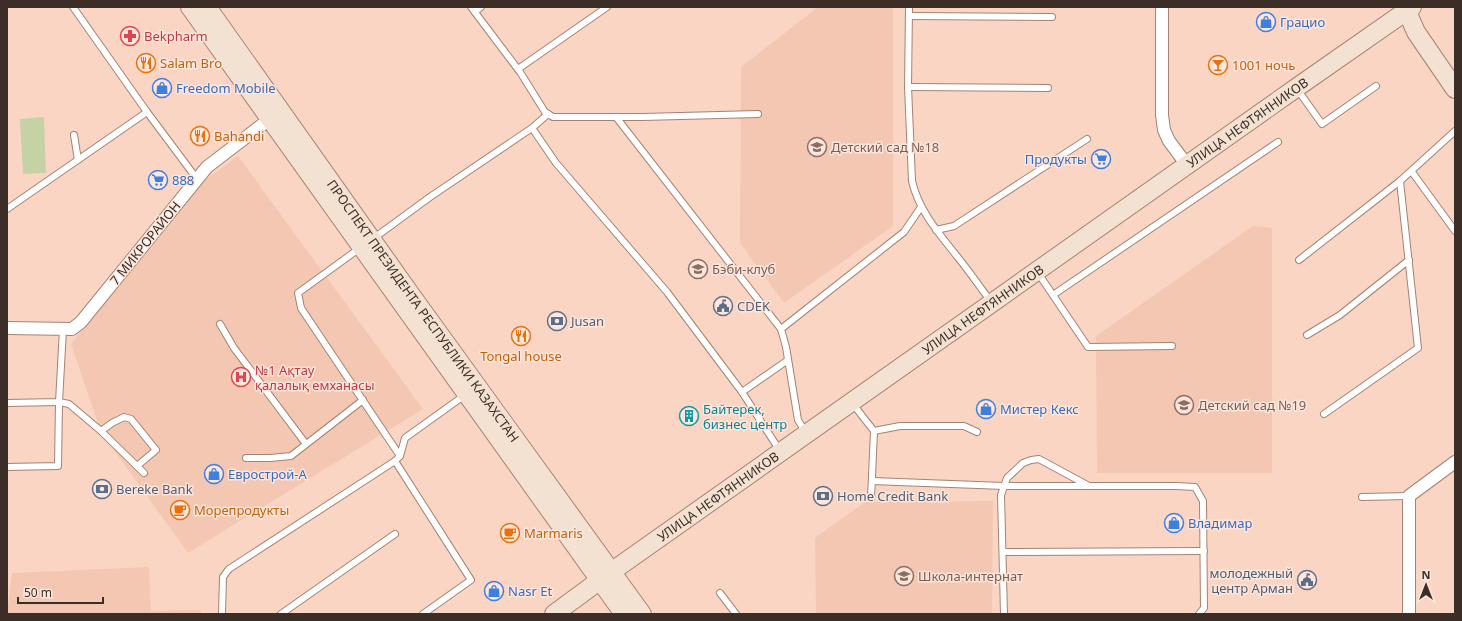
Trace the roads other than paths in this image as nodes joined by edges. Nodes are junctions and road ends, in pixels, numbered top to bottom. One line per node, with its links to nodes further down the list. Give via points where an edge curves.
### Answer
1 (73, 7): 18 (lane)
2 (190, 7): 21 (main road, ПРОСПЕКТ ПРЕЗИДЕНТА РЕСПУБЛИКИ КАЗАХСТАН)
3 (207, 7): 21 (main road, ПРОСПЕКТ ПРЕЗИДЕНТА РЕСПУБЛИКИ КАЗАХСТАН)
4 (481, 7): 9 (lane)
5 (607, 7): 12 (lane)
6 (909, 7): 10 (lane)
7 (1162, 7): 29 (street, via 1164,130)
8 (1408, 8): 16 (main road, УЛИЦА НЕФТЯННИКОВ); 17 (main road, via 1416,32)
9 (473, 9): 12 (lane)
10 (909, 16): 11 (lane); 14 (lane)
11 (1052, 17)
12 (518, 69): 19 (lane)
13 (1376, 86): 16 (lane, via 1322,124)
14 (908, 87): 15 (lane); 33 (lane, via 912,181)
15 (1048, 88)
16 (1296, 88): 29 (main road, УЛИЦА НЕФТЯННИКОВ)
17 (1455, 89)
18 (147, 112): 28 (lane); 31 (lane)
19 (548, 114): 22 (lane, via 553,117); 23 (lane)
20 (758, 114): 22 (lane)
21 (275, 115): 31 (street, 7 МИКРОРАЙОН, via 207,167); 37 (main road, ПРОСПЕКТ ПРЕЗИДЕНТА РЕСПУБЛИКИ КАЗАХСТАН)
22 (616, 117): 46 (lane)
23 (532, 128): 37 (lane); 50 (lane, via 556,163 667,292)
24 (1455, 131): 30 (lane)
25 (74, 135): 28 (lane)
26 (1087, 139): 35 (lane, via 954,226)
27 (1278, 142): 41 (lane)
28 (78, 160): 34 (lane)
29 (1187, 165): 40 (main road, УЛИЦА НЕФТЯННИКОВ)
30 (1412, 172): 32 (lane); 36 (lane)
31 (197, 179): 45 (street, 7 МИКРОРАЙОН, via 81,322 72,329)
32 (1400, 181): 38 (lane); 39 (lane)
33 (921, 207): 35 (lane); 46 (lane, via 904,232)
34 (7, 209)
35 (936, 230): 42 (lane)
36 (1455, 231)
37 (367, 243): 51 (main road, ПРОСПЕКТ ПРЕЗИДЕНТА РЕСПУБЛИКИ КАЗАХСТАН); 52 (lane, via 298,293 301,308); 79 (main road, ПРОСПЕКТ ПРЕЗИДЕНТА РЕСПУБЛИКИ КАЗАХСТАН)
38 (1299, 260)
39 (1409, 260): 47 (lane, via 1340,315); 56 (lane, via 1418,348)
40 (1037, 272): 41 (lane); 42 (main road, УЛИЦА НЕФТЯННИКОВ)
41 (1054, 296): 48 (lane, via 1088,347)
42 (992, 304): 55 (main road, УЛИЦА НЕФТЯННИКОВ)
43 (220, 324): 61 (lane, via 234,348)
44 (7, 328): 45 (street, 7 МИКРОРАЙОН)
45 (63, 329): 53 (lane)
46 (781, 330): 49 (lane)
47 (1307, 335)
48 (1172, 346)
49 (788, 360): 50 (lane); 60 (lane, via 798,420)
50 (742, 392): 62 (lane)
51 (467, 394): 63 (lane, via 405,438); 79 (main road, ПРОСПЕКТ ПРЕЗИДЕНТА РЕСПУБЛИКИ КАЗАХСТАН)
52 (363, 400): 61 (lane); 63 (lane)
53 (59, 402): 54 (lane); 57 (lane, via 69,404); 68 (lane, via 58,466)
54 (7, 403)
55 (851, 403): 58 (lane); 60 (main road, УЛИЦА НЕФТЯННИКОВ)
56 (1324, 414)
57 (101, 431): 67 (lane); 67 (lane, via 124,417 131,420 156,450)
58 (874, 431): 59 (lane, via 900,426 964,426); 70 (lane)
59 (978, 432)
60 (807, 434): 62 (main road, УЛИЦА НЕФТЯННИКОВ)
61 (306, 444): 64 (lane, via 291,456)
62 (781, 452): 79 (main road, УЛИЦА НЕФТЯННИКОВ)
63 (400, 456): 65 (lane)
64 (246, 458)
65 (395, 461): 81 (lane, via 229,569 223,578); 83 (lane, via 471,580)
66 (1455, 462): 73 (street)
67 (137, 466): 69 (lane)
68 (7, 467)
69 (144, 473)
70 (872, 480): 71 (lane); 75 (lane)
71 (1004, 486): 72 (lane); 72 (lane, via 1007,478 1023,463 1031,460 1039,460); 78 (lane)
72 (1089, 486): 77 (lane, via 1195,488 1203,501)
73 (1409, 496): 74 (lane); 90 (street)
74 (1362, 497)
75 (871, 498)
76 (395, 534): 82 (lane)
77 (1204, 551): 78 (lane); 89 (lane, via 1204,608)
78 (1004, 552): 88 (lane)
79 (606, 576): 84 (main road, УЛИЦА НЕФТЯННИКОВ); 85 (main road, ПРОСПЕКТ ПРЕЗИДЕНТА РЕСПУБЛИКИ КАЗАХСТАН); 86 (main road, ПРОСПЕКТ ПРЕЗИДЕНТА РЕСПУБЛИКИ КАЗАХСТАН)
80 (720, 593): 87 (lane)
81 (222, 614)
82 (281, 614)
83 (423, 614)
84 (554, 614)
85 (624, 614)
86 (642, 614)
87 (736, 614)
88 (1004, 614)
89 (1199, 614)
90 (1409, 614)

